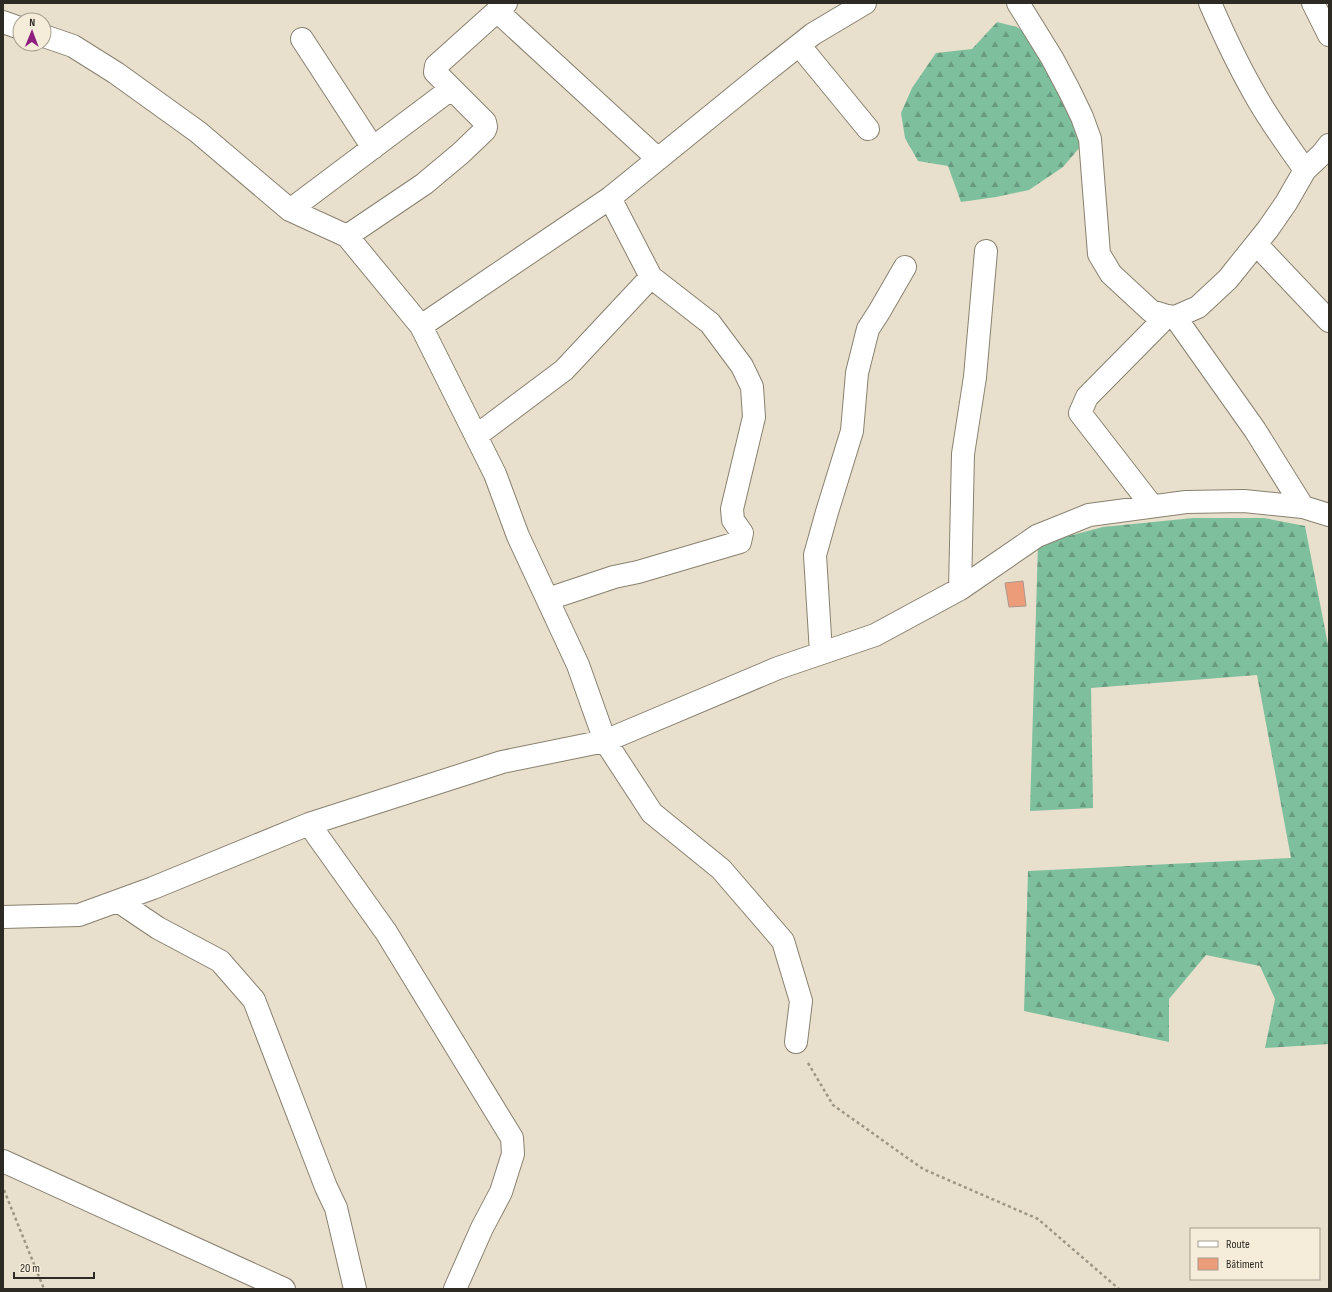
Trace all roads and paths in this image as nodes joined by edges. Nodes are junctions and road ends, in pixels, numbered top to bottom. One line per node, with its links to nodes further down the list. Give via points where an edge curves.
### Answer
1 (865, 3): 9 (street)
2 (1018, 3): 23 (street, via 1069,90 1090,139 1098,242 1103,261 1111,274 1152,311)
3 (1210, 3): 15 (street, via 1253,92)
4 (1313, 3): 6 (street)
5 (501, 7): 10 (street, via 436,66 435,72); 14 (street)
6 (1329, 35)
7 (52, 39): 17 (street, via 73,46 116,73 198,132)
8 (302, 39): 12 (street)
9 (799, 45): 11 (street); 14 (street)
10 (451, 89): 12 (street); 18 (street, via 485,122 485,130 424,184)
11 (868, 129)
12 (373, 148): 17 (street)
13 (1327, 153): 15 (street)
14 (658, 159): 16 (street)
15 (1305, 170): 19 (street, via 1286,203)
16 (610, 198): 22 (street); 25 (street)
17 (290, 210): 18 (street)
18 (347, 236): 25 (street)
19 (1256, 244): 23 (street, via 1228,279 1198,306); 24 (street)
20 (986, 251): 30 (street, via 975,377 962,454)
21 (904, 267): 32 (street, via 868,329 858,373 852,431 815,556)
22 (651, 277): 26 (street, via 564,370); 31 (street, via 710,323 742,366 752,387 754,417 732,509 733,520 742,532 740,542 614,577)
23 (1171, 316): 27 (street, via 1087,397 1080,413); 28 (street, via 1255,430)
24 (1329, 322)
25 (422, 326): 26 (street)
26 (476, 436): 31 (street, via 495,474 518,536)
27 (1152, 506): 28 (street, via 1186,502 1244,501); 30 (street, via 1089,515 1037,536)
28 (1303, 507): 29 (street)
29 (1329, 515)
30 (960, 589): 32 (street, via 875,635)
31 (548, 600): 33 (street, via 578,665)
32 (821, 653): 33 (street, via 778,668)
33 (606, 741): 34 (street, via 502,762); 37 (street, via 652,813 721,869 783,941 801,1001)
34 (309, 824): 35 (street); 43 (street, via 386,932 512,1138 514,1154 501,1192)
35 (118, 901): 36 (street, via 79,915); 42 (street, via 158,928 220,961 254,1000 336,1208)
36 (4, 914)
37 (796, 1042): 44 (path, via 832,1105 923,1168 1038,1219)
38 (3, 1161): 41 (street)
39 (3, 1188): 40 (path)
40 (44, 1289)
41 (284, 1289)
42 (355, 1289)
43 (455, 1289)
44 (1119, 1289)

